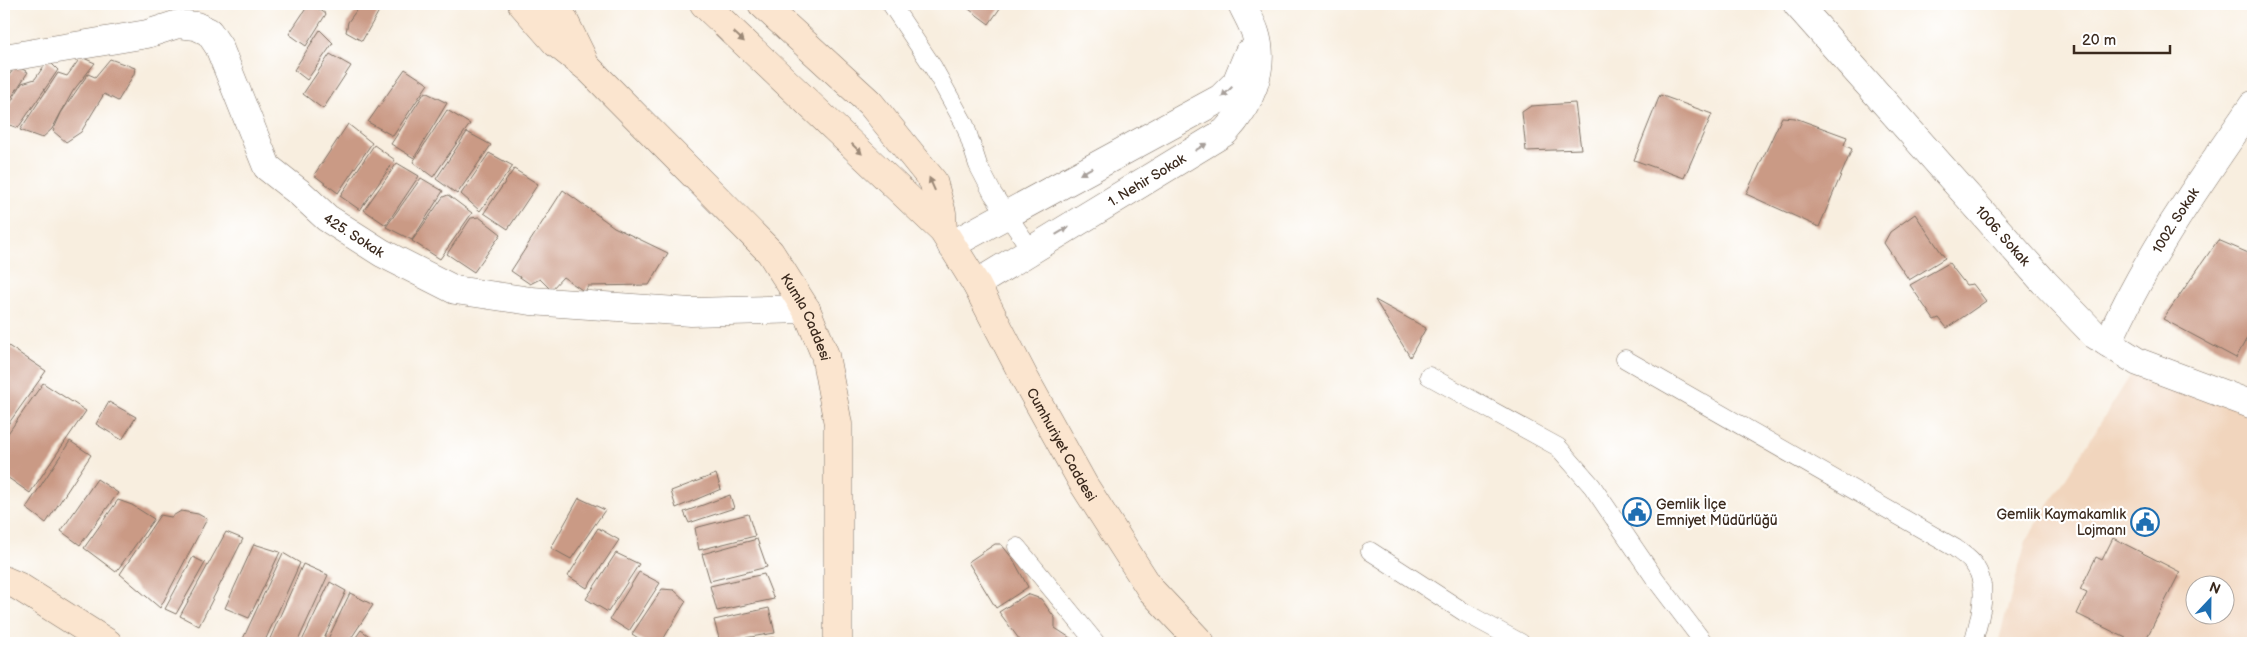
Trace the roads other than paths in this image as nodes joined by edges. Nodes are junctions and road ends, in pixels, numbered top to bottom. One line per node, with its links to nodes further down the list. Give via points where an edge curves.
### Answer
1 (522, 4): 12 (main road, via 556,43)
2 (556, 4): 12 (main road)
3 (704, 4): 15 (main road, one-way to 15)
4 (743, 4): 10 (main road, via 762,21)
5 (762, 4): 10 (main road)
6 (891, 4): 14 (lane, via 933,67 966,125 978,165)
7 (1242, 4): 9 (street, 1. Nehir Sokak)
8 (1797, 4): 19 (street, 1006. Sokak, via 2044,282 2095,335)
9 (1256, 34): 14 (street, one-way to 14, via 1236,83 1221,98); 16 (street, 1. Nehir Sokak, one-way to 9, via 1225,132 1240,116 1250,96 1259,63)
10 (817, 54): 15 (main road, one-way to 10, via 933,181 870,104)
11 (4, 58): 18 (street, 425. Sokak, via 147,34 178,24 196,26 208,32 219,47 267,167 327,218 382,253 455,290 531,301 691,312)
12 (589, 69): 18 (main road, Kumla Caddesi, via 770,252)
13 (2253, 105): 19 (street, 1002. Sokak, via 2202,178 2122,310)
14 (1007, 214): 15 (street); 16 (lane)
15 (947, 238): 17 (main road, Cumhuriyet Caddesi)
16 (1031, 250): 17 (street, 1. Nehir Sokak)
17 (976, 284): 29 (main road, Cumhuriyet Caddesi, via 1084,486 1151,590)
18 (806, 309): 27 (main road, Kumla Caddesi, via 825,356 838,424)
19 (2108, 343): 22 (street, 1006. Sokak, via 2138,362)
20 (1625, 359): 32 (lane, via 1954,548 1975,567 1983,592)
21 (1429, 376): 31 (lane, via 1558,447 1592,486)
22 (2253, 405)
23 (1016, 547): 28 (lane)
24 (1370, 552): 30 (lane, via 1464,612)
25 (11, 583): 26 (main road)
26 (108, 643)
27 (838, 643)
28 (1096, 643)
29 (1202, 643)
30 (1521, 643)
31 (1704, 643)
32 (1973, 643)

